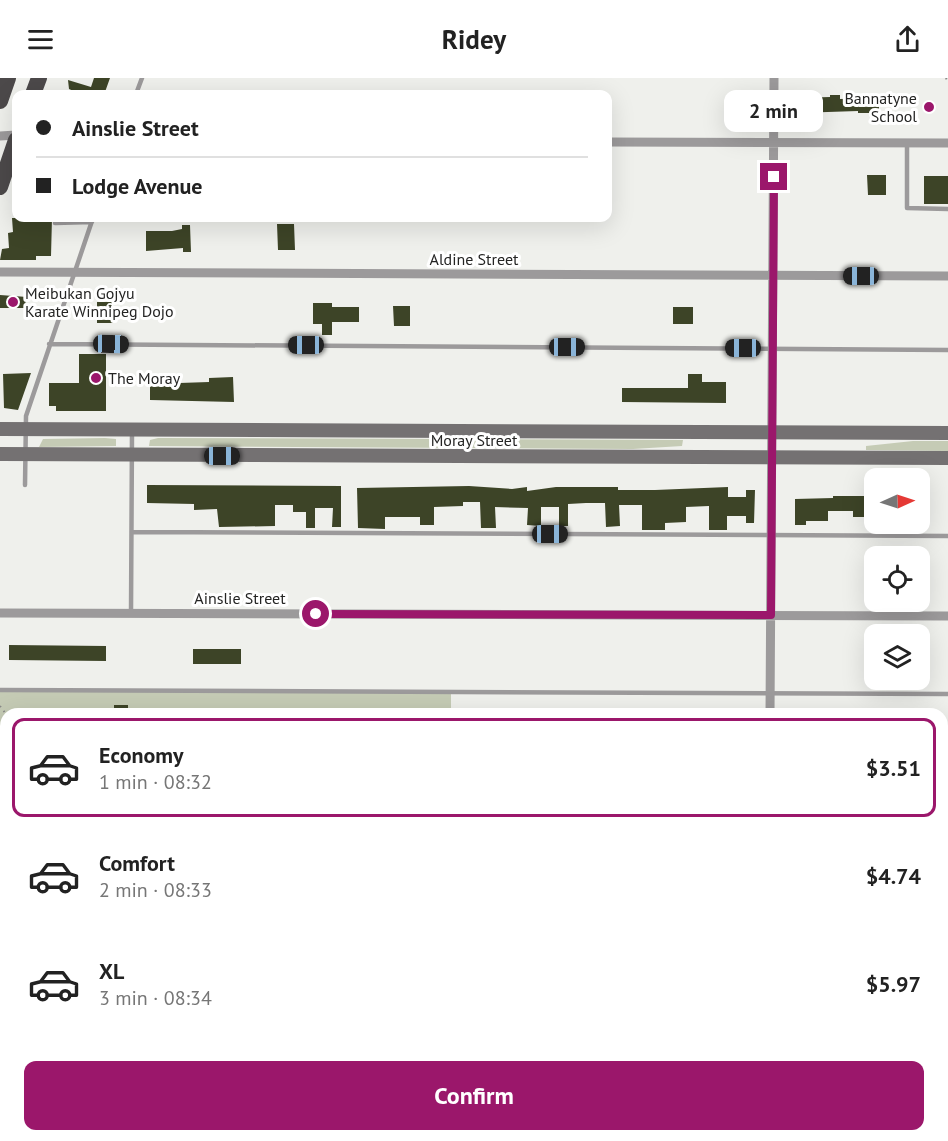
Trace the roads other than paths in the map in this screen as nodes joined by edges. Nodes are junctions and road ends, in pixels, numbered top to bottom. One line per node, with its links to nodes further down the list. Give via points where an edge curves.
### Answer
1 (774, 78): 5 (street)
2 (5, 80): 3 (highway)
3 (0, 101)
4 (612, 141): 5 (street)
5 (774, 143): 6 (street); 16 (street)
6 (907, 143): 7 (street); 10 (lane, via 906,208)
7 (948, 143)
8 (12, 150): 9 (highway)
9 (0, 187)
10 (948, 209)
11 (63, 222): 13 (lane)
12 (92, 222): 15 (lane)
13 (56, 223)
14 (0, 272): 15 (street, Aldine Street)
15 (75, 273): 16 (street, Aldine Street); 18 (lane)
16 (774, 276): 17 (street, Aldine Street); 19 (street)
17 (948, 276)
18 (49, 344): 19 (lane); 22 (lane)
19 (773, 348): 20 (lane); 24 (street)
20 (948, 350)
21 (0, 429): 22 (main road, Moray Street)
22 (24, 429): 23 (main road, Moray Street); 27 (lane)
23 (132, 429): 24 (main road, Moray Street); 28 (lane)
24 (772, 432): 25 (main road, Moray Street); 29 (street)
25 (948, 433)
26 (0, 454): 27 (main road, Moray Street)
27 (25, 454): 28 (main road, Moray Street); 31 (lane)
28 (132, 455): 29 (main road, Moray Street); 32 (lane)
29 (772, 458): 30 (main road, Moray Street); 33 (street)
30 (948, 458)
31 (25, 484)
32 (132, 532): 33 (lane); 36 (lane)
33 (771, 535): 34 (lane); 37 (street)
34 (948, 536)
35 (0, 613): 36 (street, Ainslie Street)
36 (130, 613): 37 (street, Ainslie Street)
37 (771, 615): 38 (street, Ainslie Street); 40 (street)
38 (948, 616)
39 (0, 690): 40 (lane)
40 (770, 693): 41 (lane); 42 (street)
41 (948, 694)
42 (770, 708)

